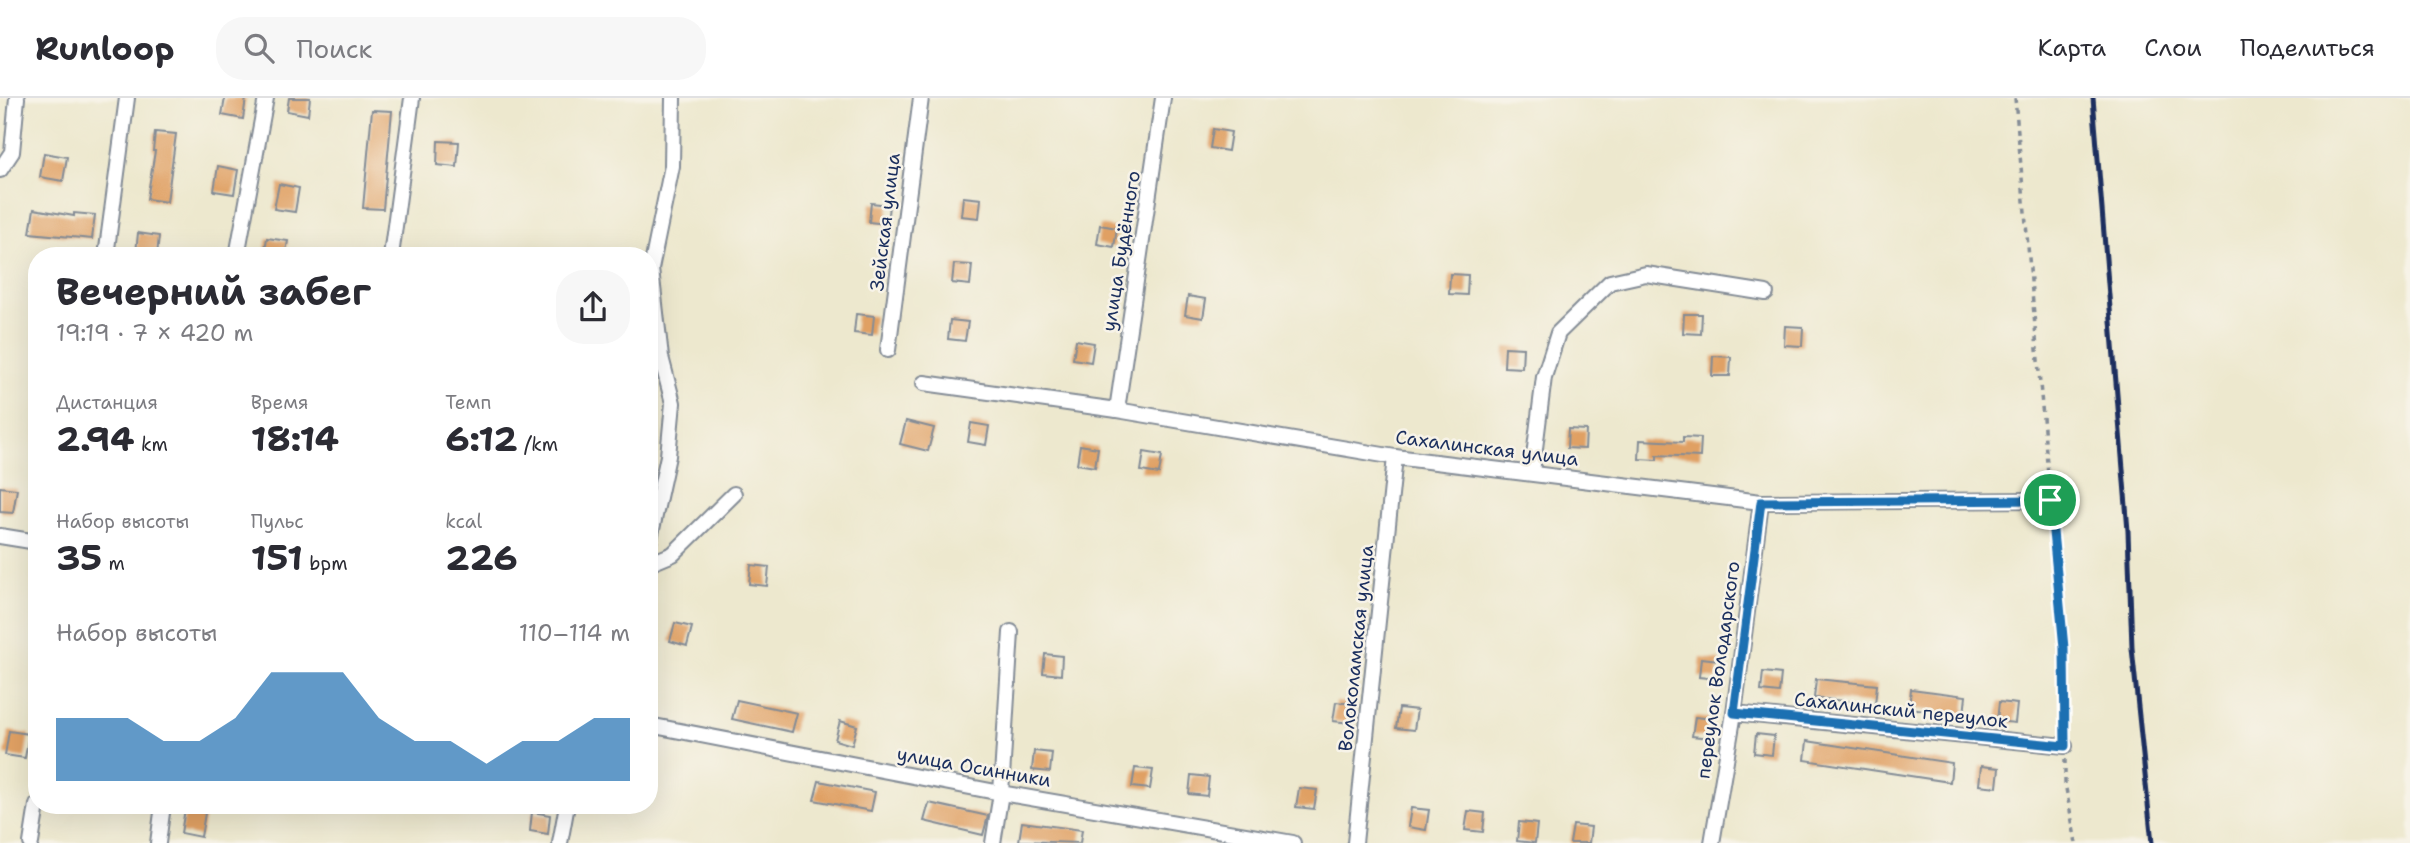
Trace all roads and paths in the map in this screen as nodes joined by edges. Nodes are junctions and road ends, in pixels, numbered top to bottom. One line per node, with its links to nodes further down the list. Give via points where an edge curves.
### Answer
1 (17, 98): 9 (street, via 12,152)
2 (127, 98): 10 (street)
3 (266, 98): 11 (street)
4 (412, 98): 12 (street)
5 (673, 98): 13 (street, via 672,166)
6 (921, 98): 16 (street, Зейская улица)
7 (1163, 98): 18 (street, улица Будённого)
8 (2015, 98): 22 (path)
9 (0, 170)
10 (107, 247)
11 (239, 247)
12 (392, 247)
13 (655, 247)
14 (1766, 293): 20 (street, via 1646,274 1609,282 1558,333 1544,377)
15 (658, 330): 23 (street, via 673,403)
16 (888, 350)
17 (924, 383): 18 (street, Сахалинская улица)
18 (1116, 410): 19 (street, Сахалинская улица)
19 (1395, 457): 20 (street, Сахалинская улица); 41 (street, Волоколамская улица)
20 (1532, 472): 24 (street, Сахалинская улица)
21 (734, 494): 27 (street, via 673,554)
22 (2050, 500): 24 (street, Сахалинская улица); 31 (path, via 2064,648)
23 (658, 501)
24 (1761, 502): 29 (street, переулок Володарского)
25 (0, 536): 26 (street)
26 (28, 541)
27 (658, 560)
28 (1011, 632): 32 (street)
29 (1734, 713): 31 (street, Сахалинский переулок); 42 (street, переулок Володарского)
30 (658, 727): 32 (street, улица Осинники)
31 (2065, 746): 43 (path, via 2065,783)
32 (1001, 793): 39 (street); 40 (street, улица Осинники)
33 (36, 814): 36 (street)
34 (162, 814): 37 (street)
35 (565, 814): 38 (street)
36 (31, 843)
37 (158, 843)
38 (560, 843)
39 (993, 843)
40 (1293, 843)
41 (1355, 843)
42 (1712, 843)
43 (2076, 843)

